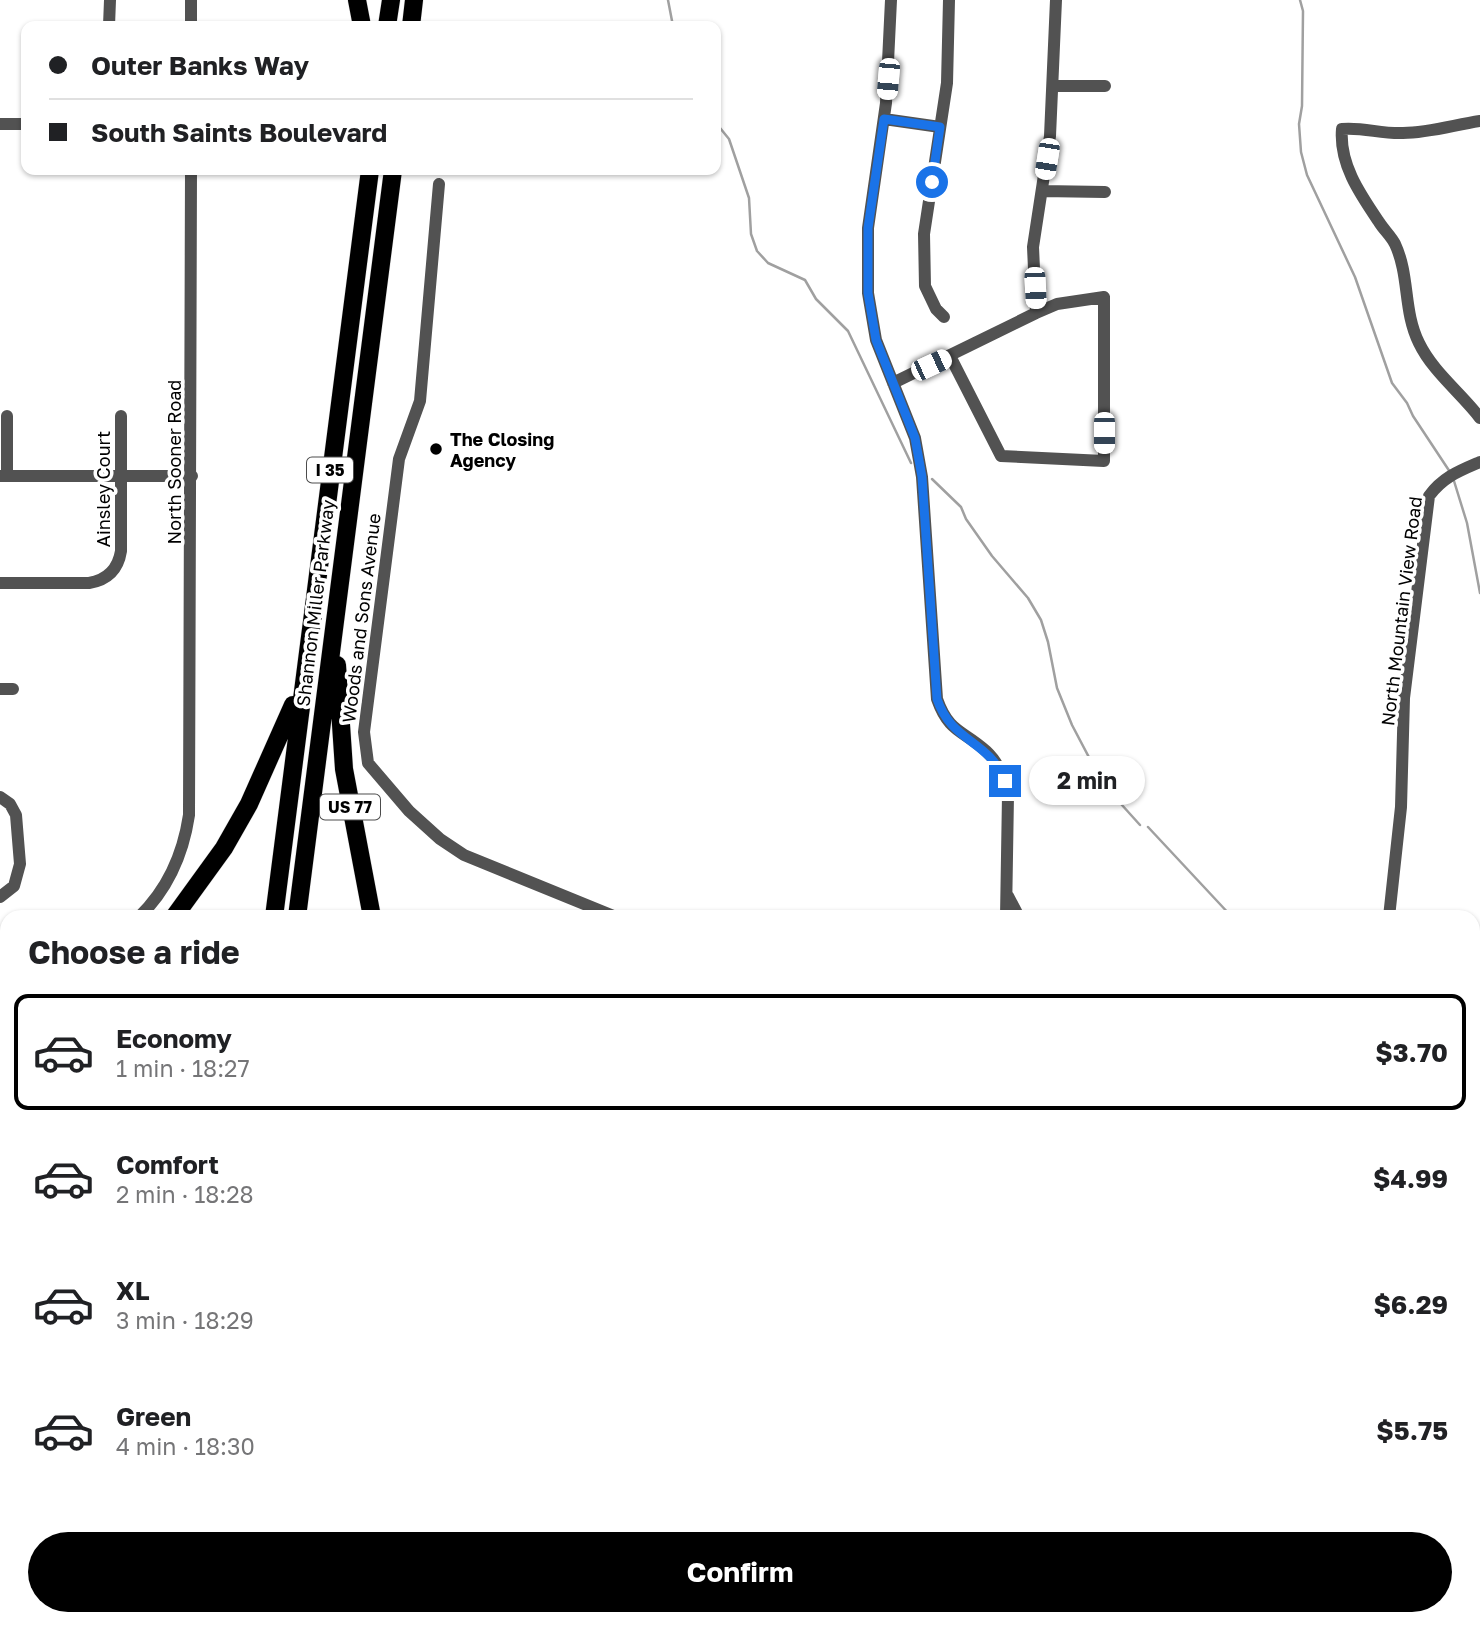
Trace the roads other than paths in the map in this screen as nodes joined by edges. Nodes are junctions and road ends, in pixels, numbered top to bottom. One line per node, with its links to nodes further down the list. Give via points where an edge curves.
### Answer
1 (110, 0): 9 (street)
2 (191, 0): 10 (street)
3 (357, 0): 11 (highway)
4 (391, 0): 12 (highway)
5 (414, 0): 13 (highway)
6 (891, 0): 16 (street)
7 (949, 0): 20 (street, via 947,83)
8 (1056, 0): 14 (street)
9 (109, 21)
10 (191, 21)
11 (361, 21)
12 (388, 21)
13 (412, 21)
14 (1053, 86): 15 (street); 26 (street)
15 (1105, 86)
16 (884, 119): 20 (street); 32 (street, via 871,193 866,261 872,319)
17 (1480, 121): 35 (street, via 1402,134 1362,127 1342,130 1340,145 1357,189 1394,241 1420,345)
18 (0, 124): 19 (street)
19 (21, 124)
20 (940, 127): 30 (street, via 924,234 925,286)
21 (191, 175): 39 (street, North Sooner Road)
22 (362, 175): 28 (highway)
23 (369, 175): 28 (highway, Shannon Miller Parkway / I 35)
24 (392, 175): 41 (highway, Shannon Miller Parkway / I 35)
25 (439, 184): 51 (street, Woods and Sons Avenue, via 420,401 399,459 364,732 368,763 409,811 464,855)
26 (1042, 191): 27 (street); 29 (street, via 1033,247)
27 (1105, 192)
28 (359, 258): 42 (highway, Shannon Miller Parkway / I 35)
29 (1036, 313): 31 (street); 31 (street, via 1057,304 1104,297 1104,461 1000,456)
30 (944, 317)
31 (950, 356): 32 (street)
32 (893, 383): 44 (street, via 915,438 922,477 937,699 954,729 985,750 1005,781)
33 (7, 416): 37 (street)
34 (121, 416): 38 (street, Ainsley Court)
35 (1480, 418)
36 (1480, 462): 54 (street, North Mountain View Road, via 1451,474 1429,496 1404,698 1401,807)
37 (3, 476): 38 (street)
38 (120, 476): 39 (street); 40 (street, Ainsley Court, via 120,556 108,576 89,583)
39 (192, 476): 46 (street, North Sooner Road, via 189,815 178,862)
40 (0, 583)
41 (336, 599): 49 (highway, Shannon Miller Parkway / I 35); 50 (highway, US 77, via 340,738)
42 (302, 682): 47 (highway, via 249,804); 48 (highway, Shannon Miller Parkway / I 35)
43 (0, 797): 45 (street, via 13,809 19,831 18,876 10,891)
44 (1008, 896): 52 (street); 53 (street)
45 (0, 897)
46 (145, 910)
47 (179, 910)
48 (275, 910)
49 (298, 910)
50 (371, 910)
51 (599, 910)
52 (1007, 910)
53 (1015, 910)
54 (1390, 910)

